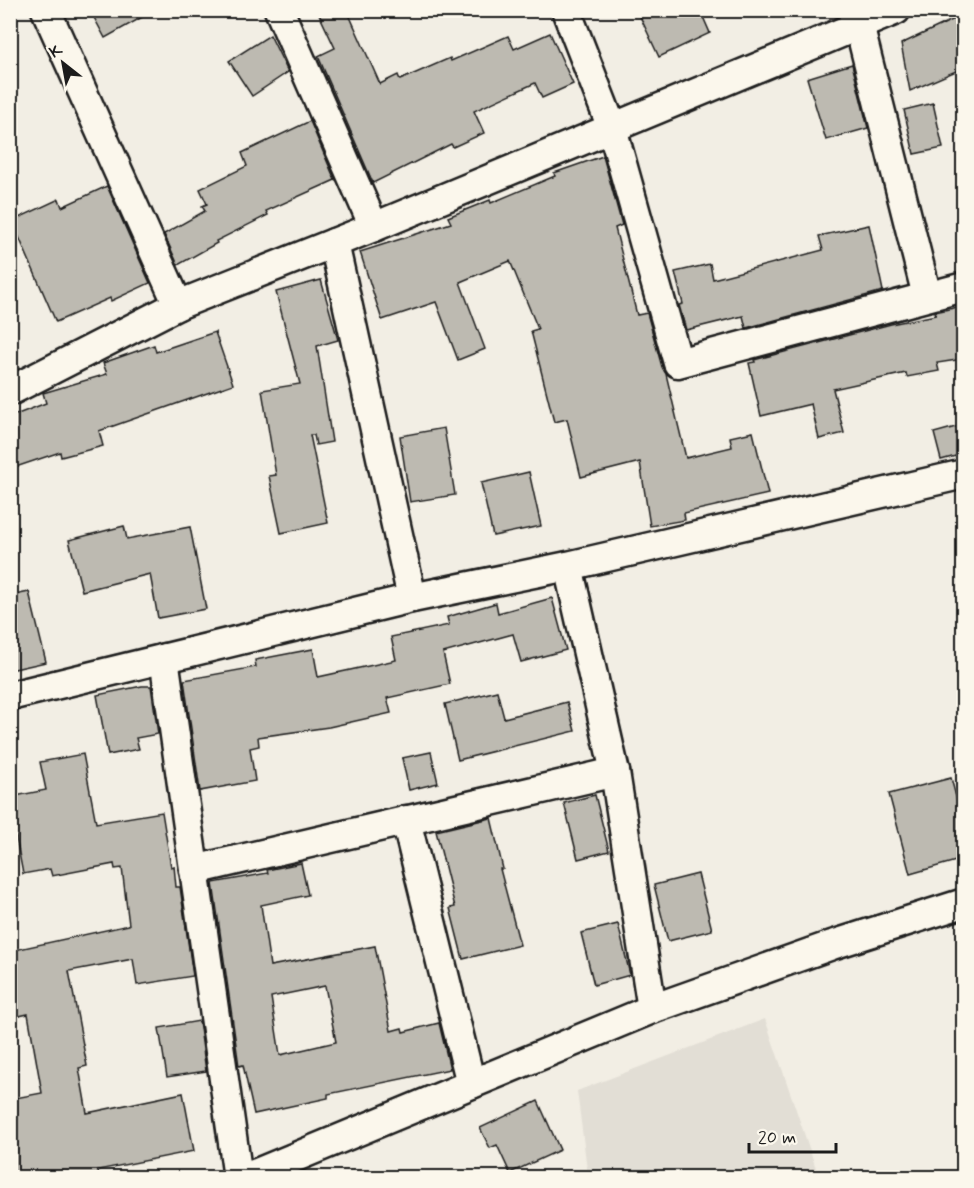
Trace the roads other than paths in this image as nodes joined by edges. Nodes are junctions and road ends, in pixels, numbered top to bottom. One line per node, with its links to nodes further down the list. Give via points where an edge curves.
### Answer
1 (46, 10): 11 (street)
2 (279, 10): 7 (street)
3 (566, 10): 6 (street)
4 (896, 10): 5 (street)
5 (855, 18): 6 (street); 10 (street)
6 (612, 128): 7 (street); 10 (street, via 678,363)
7 (374, 227): 8 (street)
8 (334, 243): 11 (street); 15 (street)
9 (963, 287): 10 (street)
10 (927, 296)
11 (178, 304): 12 (street)
12 (10, 391)
13 (963, 474): 14 (street)
14 (568, 566): 15 (street); 18 (street)
15 (412, 598): 16 (street)
16 (164, 658): 17 (street); 20 (street)
17 (10, 696)
18 (615, 772): 19 (street); 22 (street)
19 (406, 820): 20 (street); 23 (street)
20 (194, 870): 24 (street)
21 (963, 903): 22 (street)
22 (651, 1009): 23 (street)
23 (471, 1084): 25 (street)
24 (238, 1178)
25 (245, 1178)

